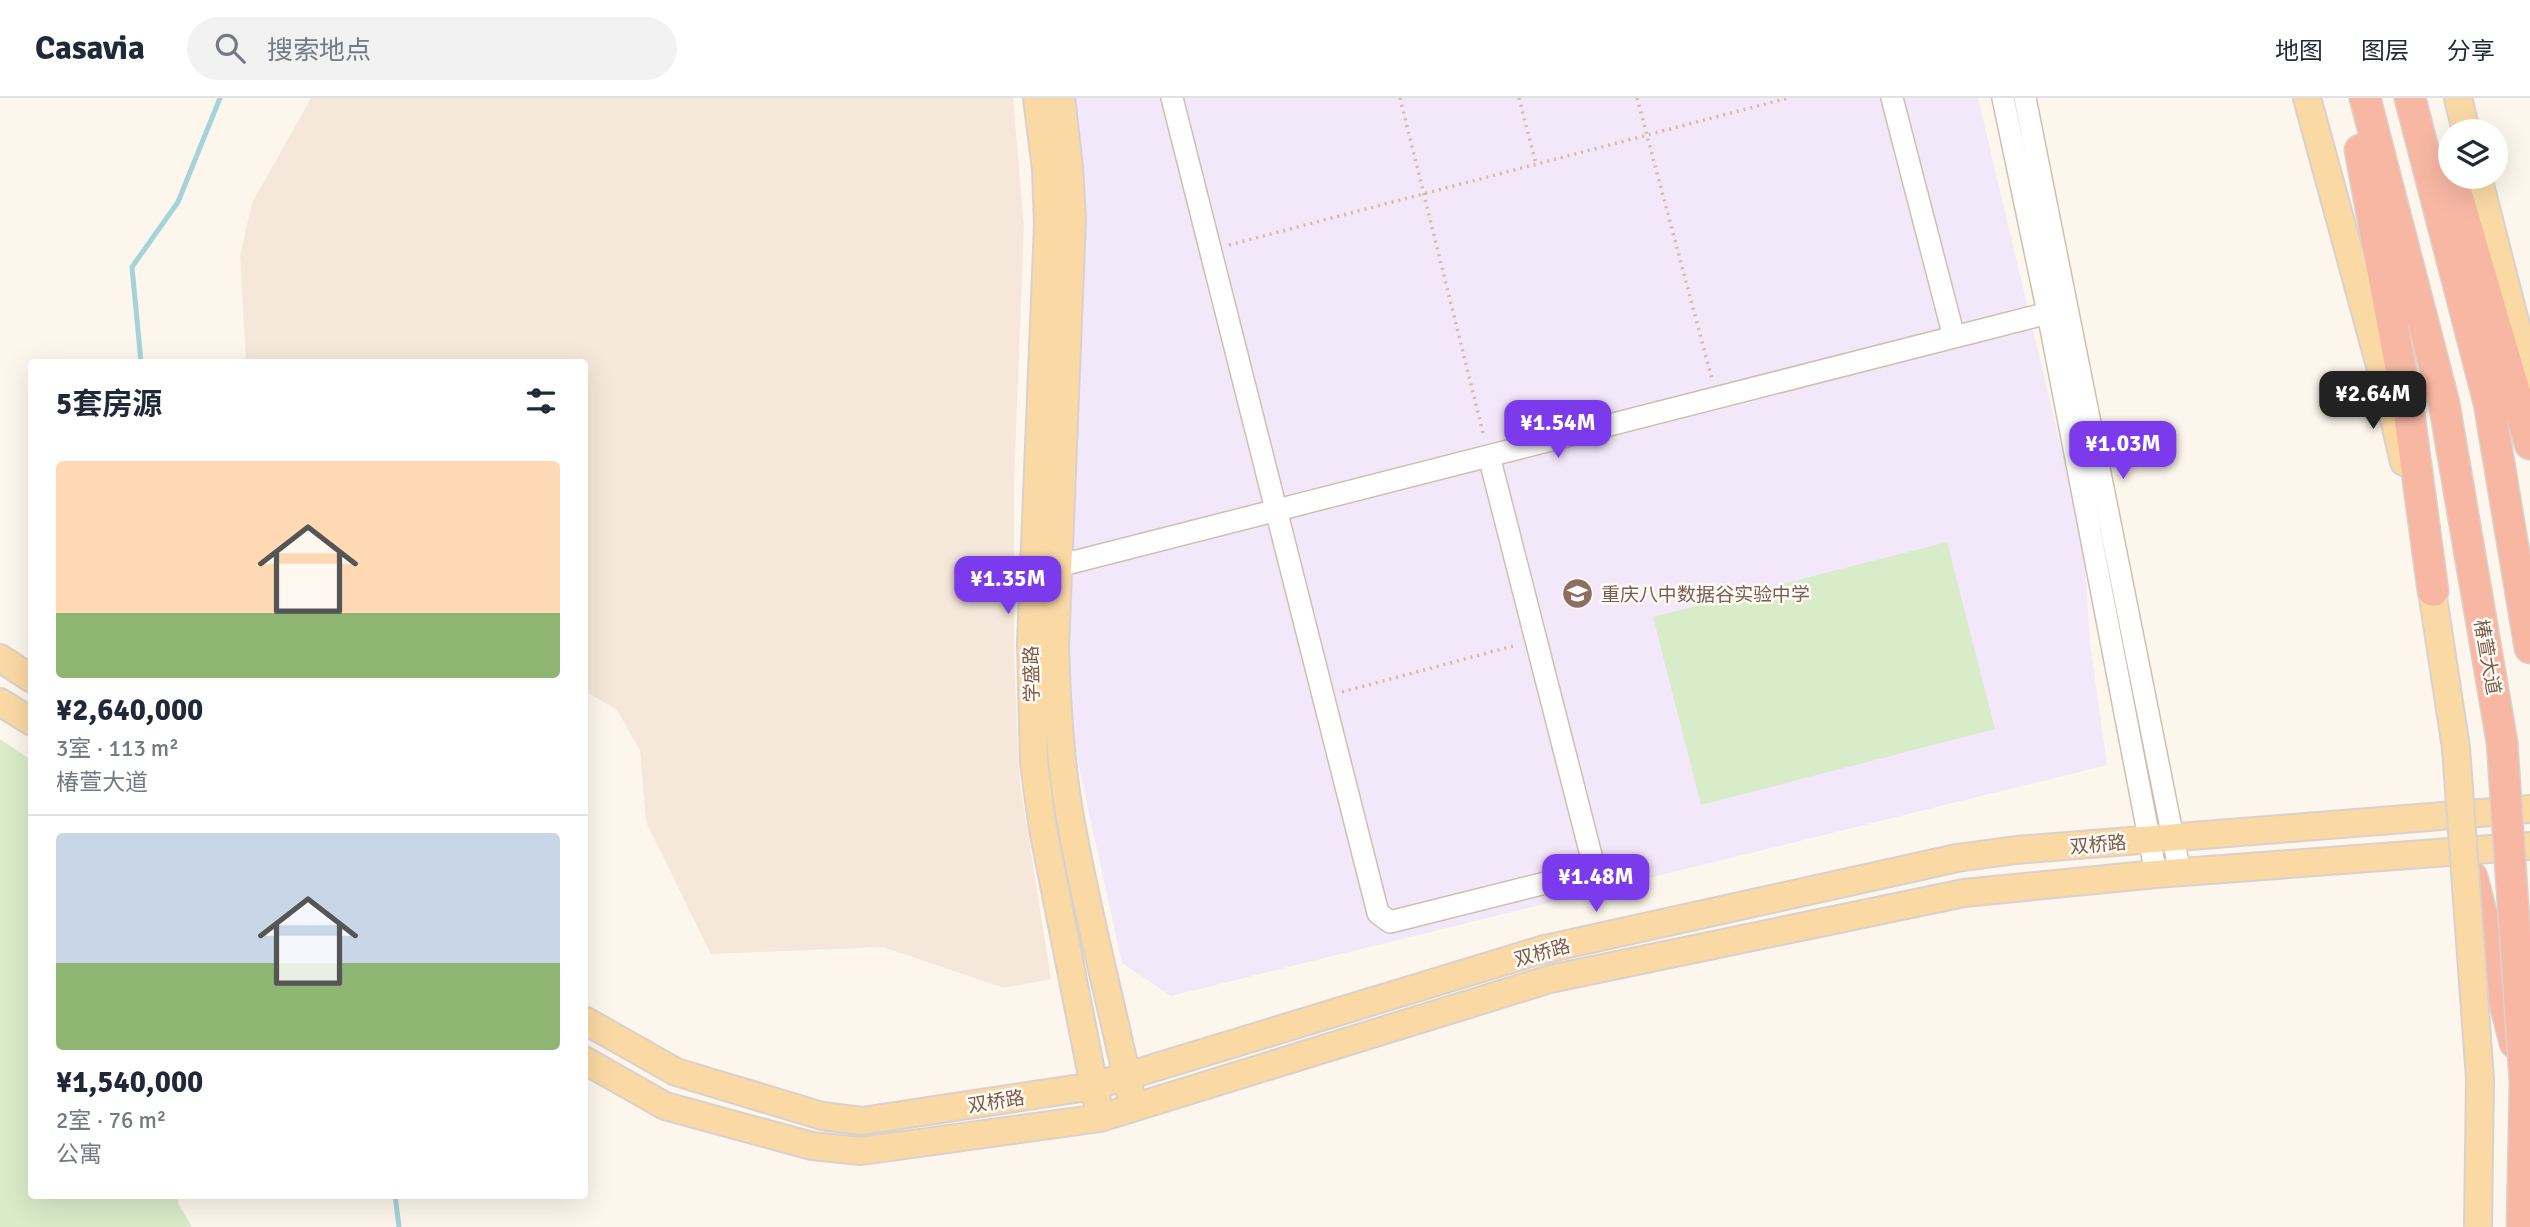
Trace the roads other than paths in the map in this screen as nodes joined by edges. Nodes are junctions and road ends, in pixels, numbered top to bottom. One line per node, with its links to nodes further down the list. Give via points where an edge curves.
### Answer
1 (1037, 98): 38 (main road, 学盛路, via 1048,225 1031,643 1034,764)
2 (1061, 98): 22 (main road, 学盛路, via 1072,219)
3 (1172, 98): 21 (street)
4 (1892, 98): 17 (street)
5 (2003, 98): 16 (street)
6 (2025, 98): 30 (street)
7 (2410, 98): 24 (highway, via 2489,403)
8 (2429, 98): 13 (highway)
9 (2458, 98): 12 (main road)
10 (2359, 100): 23 (highway); 37 (highway, 椿萱大道, bridge, via 2444,402 2502,742)
11 (2309, 104): 23 (main road, via 2391,406)
12 (2463, 119)
13 (2438, 128)
14 (2456, 189): 19 (highway)
15 (2481, 189): 18 (main road)
16 (2048, 313): 17 (street); 30 (street)
17 (1954, 337): 20 (street)
18 (2530, 380)
19 (2530, 444)
20 (1489, 456): 21 (street); 21 (street, via 1591,855 1581,874 1390,922 1378,913)
21 (1276, 510): 22 (street)
22 (1058, 566): 36 (main road, 学盛路, via 1055,648 1062,760 1070,819)
23 (2434, 591): 32 (main road, bridge)
24 (2530, 648)
25 (0, 659): 26 (main road)
26 (28, 676)
27 (0, 702): 28 (main road)
28 (28, 720)
29 (2530, 809): 30 (main road, 双桥路)
30 (2162, 838): 33 (street); 36 (main road, 双桥路, via 1957,858 1541,950)
31 (2530, 846): 33 (main road, 双桥路)
32 (2465, 853): 37 (highway, bridge); 41 (main road, bridge, via 2480,1079)
33 (2168, 873): 39 (main road, 双桥路, via 1964,893 1550,979)
34 (588, 1022): 38 (main road, 双桥路, via 677,1072 822,1116 862,1121)
35 (588, 1062): 40 (main road, 双桥路, via 665,1106 812,1146 861,1151)
36 (1127, 1076): 38 (main road, 双桥路); 39 (main road, 学盛路)
37 (2525, 1082): 42 (highway, 椿萱大道, bridge)
38 (1094, 1086): 40 (main road, 学盛路)
39 (1133, 1108): 40 (main road, 双桥路)
40 (1100, 1118)
41 (2479, 1227)
42 (2522, 1227)

